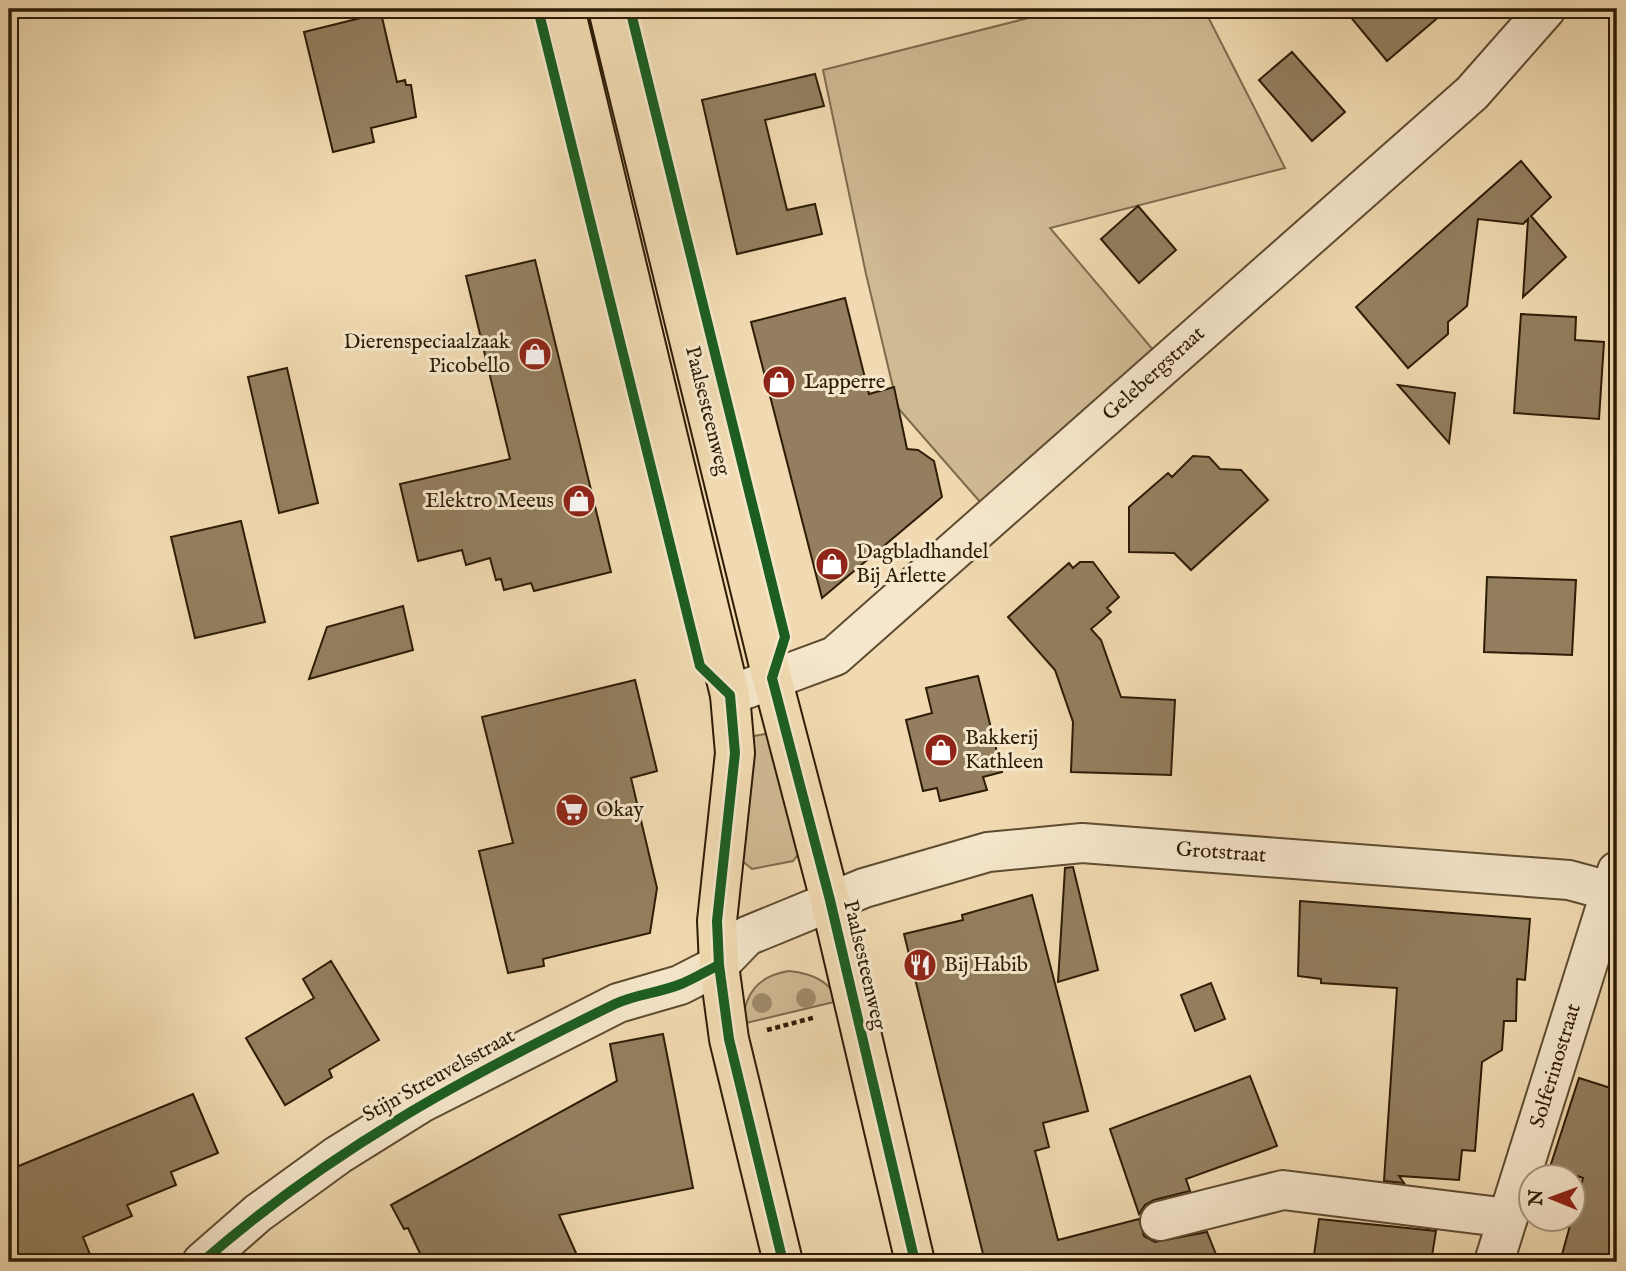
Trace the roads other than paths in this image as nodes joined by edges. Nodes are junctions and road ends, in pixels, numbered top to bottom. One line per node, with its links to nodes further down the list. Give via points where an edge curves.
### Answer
1 (565, 9): 5 (main road, Paalsesteenweg)
2 (608, 9): 4 (main road, Paalsesteenweg)
3 (1546, 9): 4 (street, Gelebergstraat, via 1472,93 835,656)
4 (772, 678): 5 (street, Gelebergstraat); 7 (main road, Paalsesteenweg)
5 (730, 695): 8 (main road, Paalsesteenweg, via 735,753 717,921)
6 (1615, 885): 7 (street, Grotstraat, via 1082,843 988,852); 9 (street, Solferinostraat)
7 (830, 900): 8 (street, Stijn Streuvelsstraat, via 747,936); 13 (main road, Paalsesteenweg)
8 (719, 965): 11 (street, Stijn Streuvelsstraat, via 680,985 618,1003 424,1102 338,1155 258,1213); 12 (main road, Paalsesteenweg, via 729,1039)
9 (1508, 1218): 10 (street, via 1283,1191); 14 (street, Solferinostraat)
10 (1160, 1221)
11 (202, 1262)
12 (783, 1262)
13 (915, 1262)
14 (1494, 1262)

